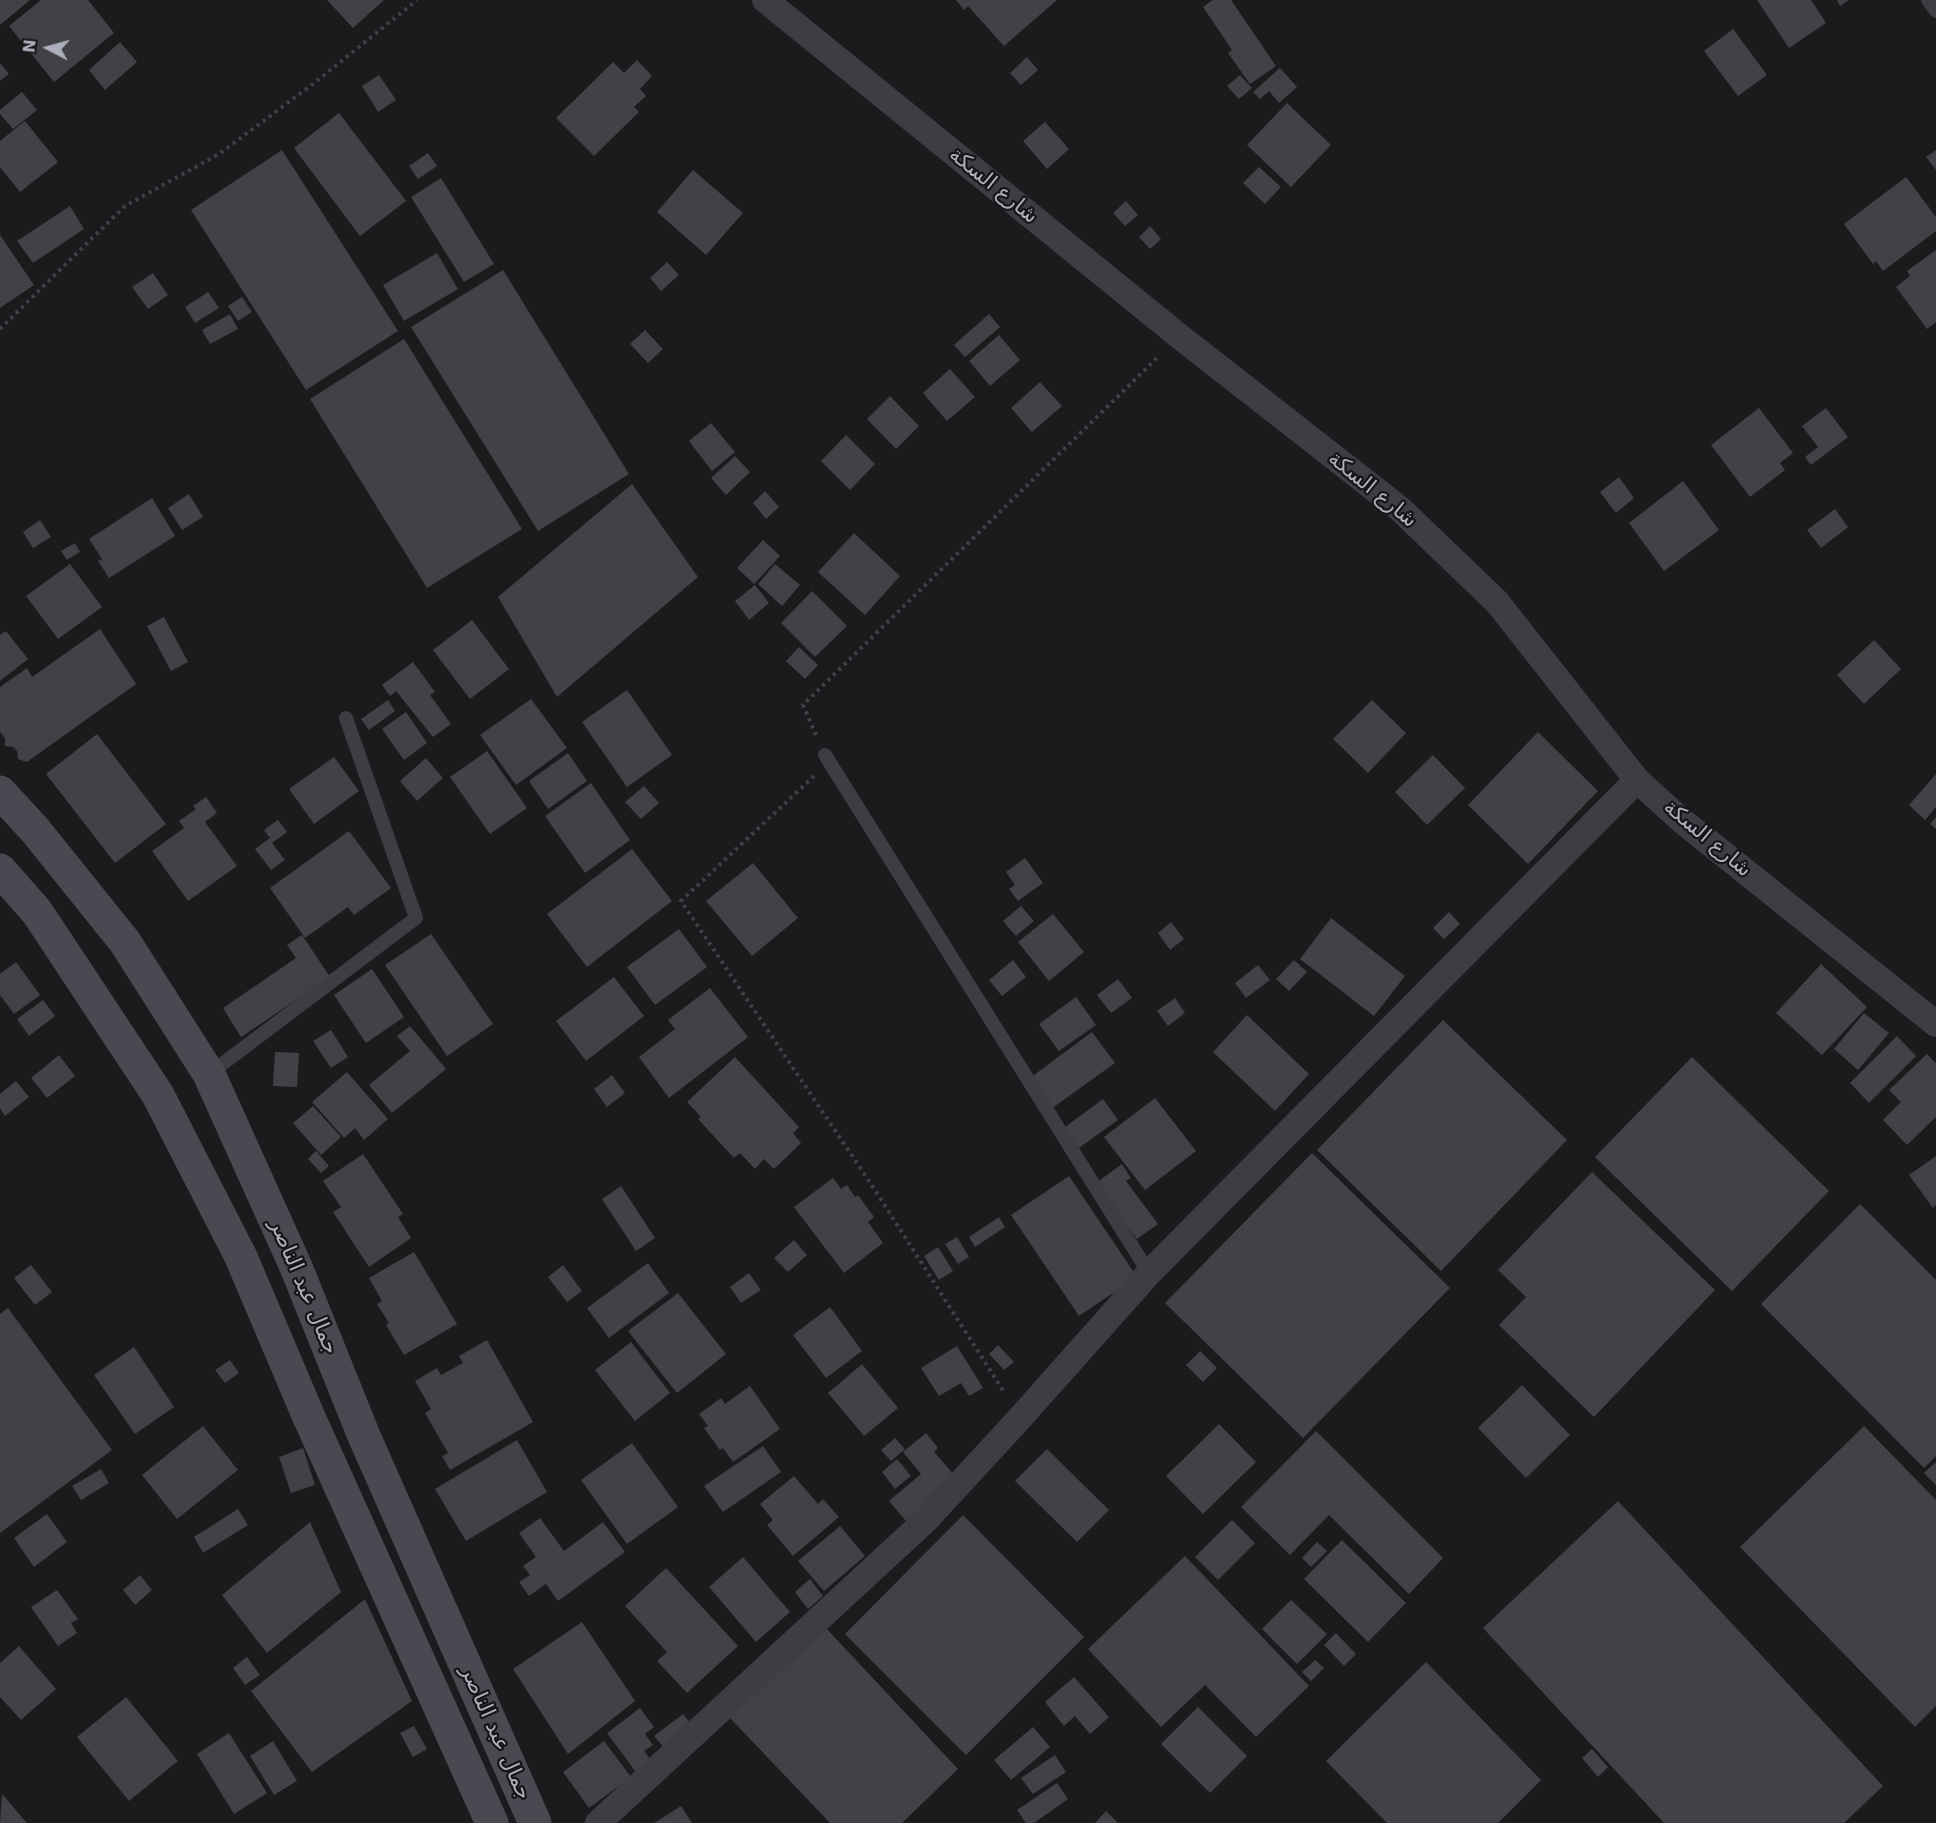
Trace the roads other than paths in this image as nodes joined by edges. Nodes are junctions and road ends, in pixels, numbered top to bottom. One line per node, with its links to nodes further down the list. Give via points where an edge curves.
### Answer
1 (765, 0): 6 (street, شارع السكة, via 1179,336 1399,508 1497,602)
2 (1928, 0): 3 (lane)
3 (1936, 11)
4 (346, 718): 10 (lane, via 416,918)
5 (825, 755): 11 (lane)
6 (1637, 780): 9 (street, شارع السكة, via 1681,820); 11 (street)
7 (0, 792): 10 (main road, جمال عبد الناصر, via 125,942)
8 (0, 870): 12 (main road, جمال عبد الناصر, via 37,912 158,1095 241,1257)
9 (1936, 1024)
10 (209, 1074): 13 (main road, جمال عبد الناصر)
11 (1149, 1273): 14 (street, via 926,1520)
12 (492, 1823)
13 (535, 1823)
14 (598, 1823)

